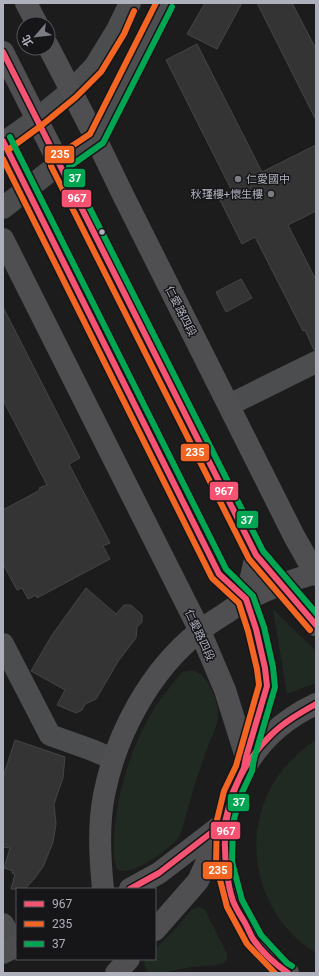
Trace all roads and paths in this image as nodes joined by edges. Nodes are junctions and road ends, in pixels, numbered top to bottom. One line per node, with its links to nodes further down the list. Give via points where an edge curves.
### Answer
1 (130, 3): 5 (street, via 95,66)
2 (165, 3): 7 (street)
3 (3, 52): 6 (main road)
4 (53, 56): 5 (main road, 仁愛路四段)
5 (71, 91): 6 (street); 7 (main road, 仁愛路四段)
6 (37, 119): 8 (street); 9 (main road)
7 (96, 139): 9 (street); 14 (main road, 仁愛路四段)
8 (3, 142): 10 (main road)
9 (59, 164): 10 (street); 15 (main road)
10 (27, 188): 11 (street); 18 (main road, via 219,574)
11 (3, 208)
12 (3, 239): 20 (main road, 仁愛路四段)
13 (316, 362): 14 (street)
14 (229, 405): 16 (main road, 仁愛路四段)
15 (256, 555): 17 (street); 18 (main road)
16 (316, 574): 17 (main road)
17 (281, 584): 18 (main road); 19 (street)
18 (246, 599): 20 (main road); 24 (main road, via 256,629 267,686)
19 (316, 625)
20 (200, 631): 23 (main road, via 172,658 148,689 128,723); 24 (main road, 仁愛路四段, via 225,690)
21 (3, 644): 23 (street, via 50,735)
22 (316, 704): 24 (main road, via 280,726)
23 (113, 759): 26 (main road, via 104,796 100,834)
24 (245, 763): 25 (main road, via 232,794)
25 (225, 822): 27 (main road, via 159,874); 29 (main road, via 198,881); 31 (main road, via 224,863 234,903 254,940)
26 (103, 888)
27 (132, 888)
28 (3, 924): 30 (street)
29 (156, 929)
30 (12, 949)
31 (288, 973)

